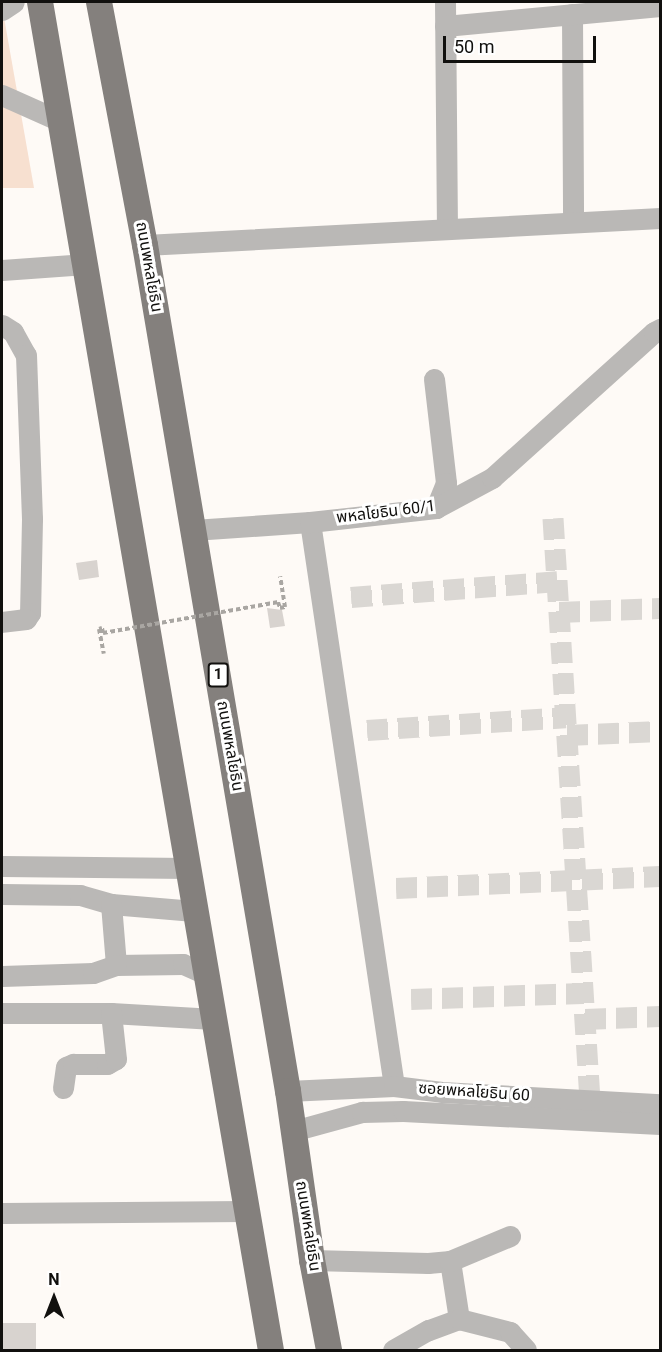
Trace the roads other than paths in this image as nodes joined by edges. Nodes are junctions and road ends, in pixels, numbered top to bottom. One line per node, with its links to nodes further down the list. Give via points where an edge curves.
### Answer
1 (14, 2): 6 (street)
2 (40, 2): 10 (main road)
3 (99, 2): 14 (main road, ถนนพหลโยธิน / 1)
4 (445, 2): 8 (street)
5 (660, 6): 7 (street)
6 (2, 10)
7 (572, 14): 8 (street); 12 (street)
8 (445, 26): 13 (street)
9 (2, 95): 10 (street)
10 (60, 121): 15 (main road)
11 (660, 218): 12 (street)
12 (573, 222): 13 (street)
13 (447, 229): 14 (street)
14 (145, 245): 22 (main road, ถนนพหลโยธิน / 1)
15 (86, 264): 16 (street); 25 (main road)
16 (2, 270)
17 (2, 326): 23 (street, via 13,332 26,355 32,519 30,613 26,620)
18 (660, 329): 20 (street, พหลโยธิน 60/1, via 492,478)
19 (434, 379): 20 (street, via 446,483)
20 (436, 508): 21 (street, พหลโยธิน 60/1)
21 (310, 522): 22 (street, พหลโยธิน 60/1); 35 (street)
22 (193, 530): 37 (main road, ถนนพหลโยธิน / 1)
23 (2, 622)
24 (2, 866): 25 (street)
25 (187, 868): 28 (main road)
26 (2, 894): 27 (street, via 80,895)
27 (111, 904): 28 (street); 29 (street)
28 (194, 911): 30 (main road)
29 (116, 965): 30 (street, via 183,964); 31 (street, via 84,974)
30 (205, 974): 34 (main road)
31 (2, 976)
32 (2, 1012): 33 (street)
33 (111, 1013): 34 (street); 36 (street, via 116,1059 107,1064 66,1067)
34 (214, 1018): 41 (main road)
35 (394, 1086): 37 (street, ซอยพหลโยธิน 60); 38 (street, ซอยพหลโยธิน 60)
36 (63, 1088)
37 (288, 1091): 40 (main road, ถนนพหลโยธิน / 1)
38 (660, 1104)
39 (660, 1124): 40 (street, ซอยพหลโยธิน 60, via 403,1111 362,1112)
40 (293, 1131): 44 (main road, ถนนพหลโยธิน / 1)
41 (245, 1210): 42 (street); 47 (main road)
42 (2, 1213)
43 (510, 1236): 45 (street)
44 (312, 1260): 45 (street); 48 (main road, ถนนพหลโยธิน / 1)
45 (450, 1261): 46 (street)
46 (459, 1319): 49 (street, via 428,1330); 50 (street, via 510,1332)
47 (270, 1350)
48 (329, 1350)
49 (393, 1350)
50 (526, 1350)

